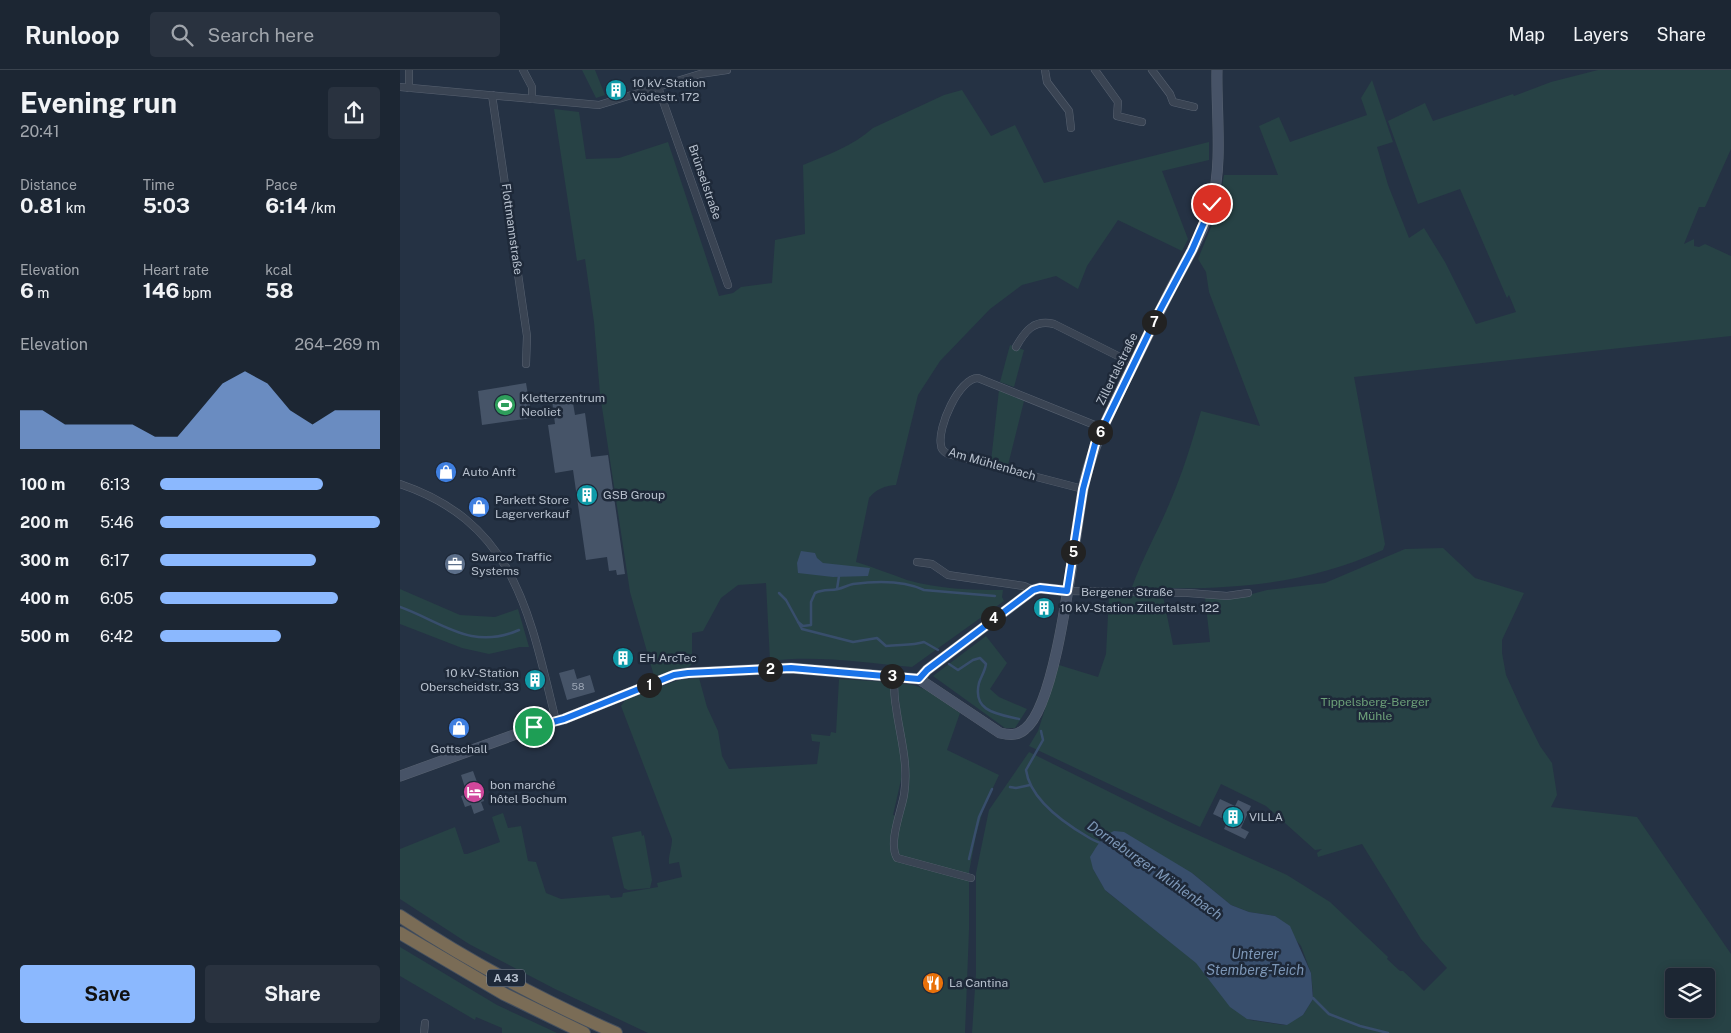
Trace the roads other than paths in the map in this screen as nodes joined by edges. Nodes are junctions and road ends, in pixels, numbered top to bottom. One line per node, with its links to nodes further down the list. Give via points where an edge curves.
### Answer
1 (409, 70): 10 (street)
2 (523, 70): 12 (street, via 532,87)
3 (727, 70): 9 (street, via 700,74)
4 (1045, 70): 15 (street, via 1047,82 1069,111)
5 (1095, 70): 14 (street, via 1118,102 1117,116)
6 (1152, 70): 13 (street, via 1173,102)
7 (1217, 70): 19 (street, Zillertalstraße, via 1216,173 1212,204)
8 (400, 87): 10 (street)
9 (658, 87): 12 (street, via 599,105); 16 (street, Brünselstraße)
10 (408, 88): 11 (street)
11 (492, 95): 12 (street); 18 (street, Flottmannstraße, via 527,336)
12 (532, 99)
13 (1194, 107)
14 (1142, 122)
15 (1071, 128)
16 (728, 285)
17 (1016, 347): 19 (street, via 1029,328 1047,322)
18 (526, 364)
19 (1134, 364): 20 (street, Zillertalstraße)
20 (1102, 428): 22 (street, Zillertalstraße); 22 (street, Am Mühlenbach, via 978,378 968,380 946,414 940,444 948,454)
21 (400, 484): 29 (street, via 436,499 469,521 505,563 526,609)
22 (1083, 489): 25 (street, Zillertalstraße)
23 (917, 562): 24 (street, via 932,564 948,575)
24 (1033, 590): 25 (street); 28 (street)
25 (1067, 591): 26 (street, Bergener Straße, via 1227,596); 28 (street, Zillertalstraße, via 1055,662 1041,703 1026,729 1015,734 1000,733)
26 (1248, 593)
27 (894, 676): 28 (street); 29 (street, via 791,668 688,673 674,675); 31 (street, via 906,769 894,833 894,853 897,858)
28 (919, 679)
29 (556, 721): 30 (street)
30 (400, 776)
31 (971, 878)
32 (400, 916): 37 (highway, A 43, via 508,980)
33 (400, 933): 36 (highway, A 43, via 504,994)
34 (425, 1023): 35 (street)
35 (424, 1033)
36 (584, 1033)
37 (616, 1033)

